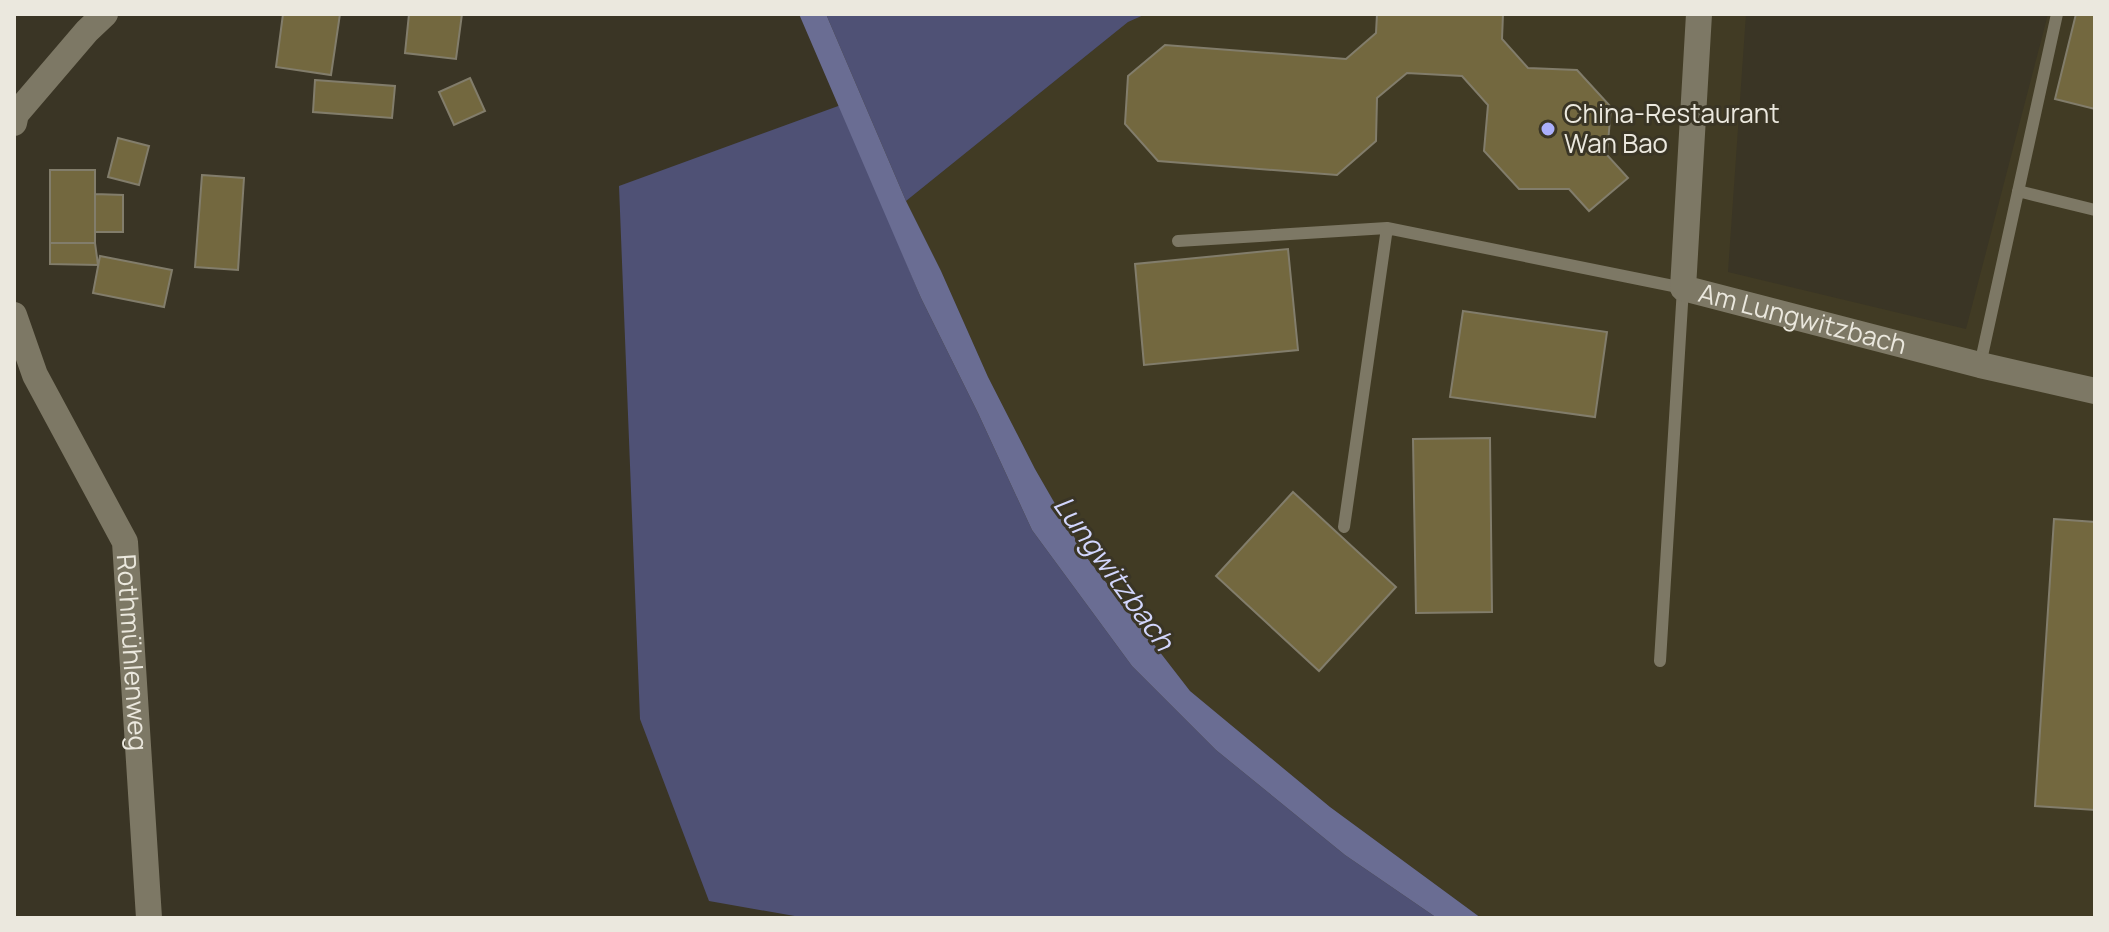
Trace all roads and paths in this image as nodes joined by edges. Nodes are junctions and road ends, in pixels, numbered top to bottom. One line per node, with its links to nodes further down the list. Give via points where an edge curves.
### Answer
1 (105, 14): 4 (street, via 16,114)
2 (1699, 14): 9 (street, Am Lungwitzbach)
3 (2057, 14): 5 (lane)
4 (14, 123)
5 (2018, 191): 6 (lane); 11 (lane)
6 (2095, 210)
7 (1387, 228): 8 (lane); 9 (lane); 13 (lane)
8 (1178, 241)
9 (1683, 288): 11 (street, Am Lungwitzbach); 14 (lane)
10 (14, 315): 15 (street, Rothmühlenweg, via 35,375 125,542)
11 (1980, 365): 12 (street, Am Lungwitzbach)
12 (2095, 391)
13 (1344, 527)
14 (1660, 661)
15 (149, 918)

